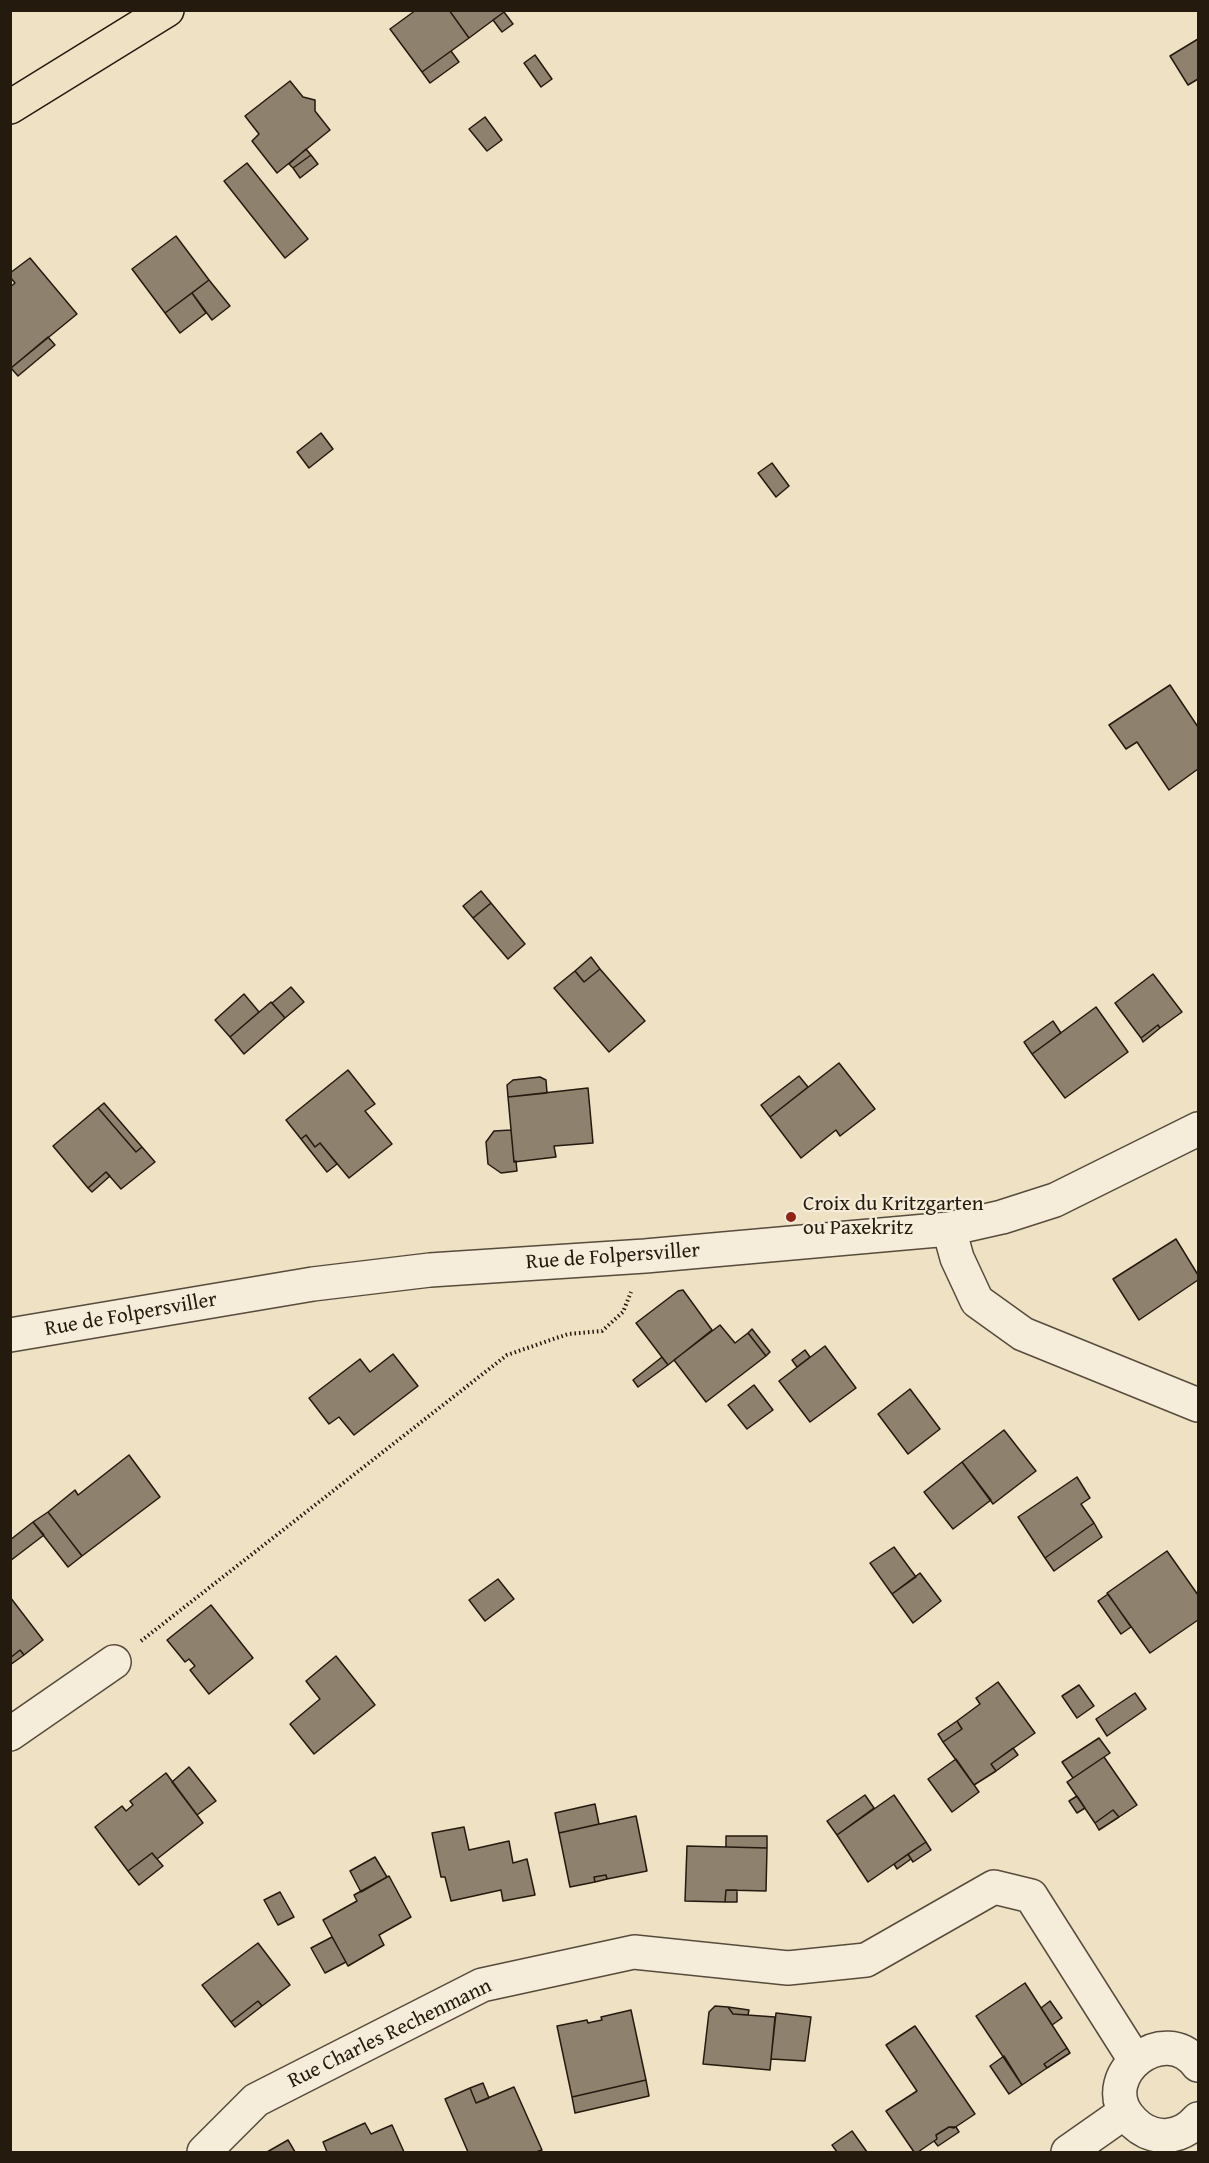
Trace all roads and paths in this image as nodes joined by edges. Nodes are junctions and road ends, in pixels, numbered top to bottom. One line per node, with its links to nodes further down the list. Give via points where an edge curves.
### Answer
1 (167, 10): 2 (main road)
2 (10, 107)
3 (1198, 1129): 4 (street, Rue de Folpersviller, via 1055,1200)
4 (949, 1230): 5 (street, Rue de Folpersviller); 7 (street, via 977,1301 1023,1334)
5 (645, 1256): 6 (street, Rue de Folpersviller, via 376,1276); 8 (path, via 623,1312 602,1331 568,1334 507,1355)
6 (10, 1335)
7 (1198, 1405)
8 (114, 1662): 9 (street)
9 (10, 1734)
10 (1135, 2060): 11 (street, via 1155,2049 1171,2049); 12 (street, via 1121,2084); 14 (street, Rue Charles Rechenmann, via 1031,1896 994,1887 866,1960 788,1968 634,1952 482,1985 256,2100)
11 (1197, 2061)
12 (1125, 2112): 13 (street, via 1134,2124 1159,2136); 15 (street)
13 (1196, 2128)
14 (204, 2152)
15 (1068, 2152)

